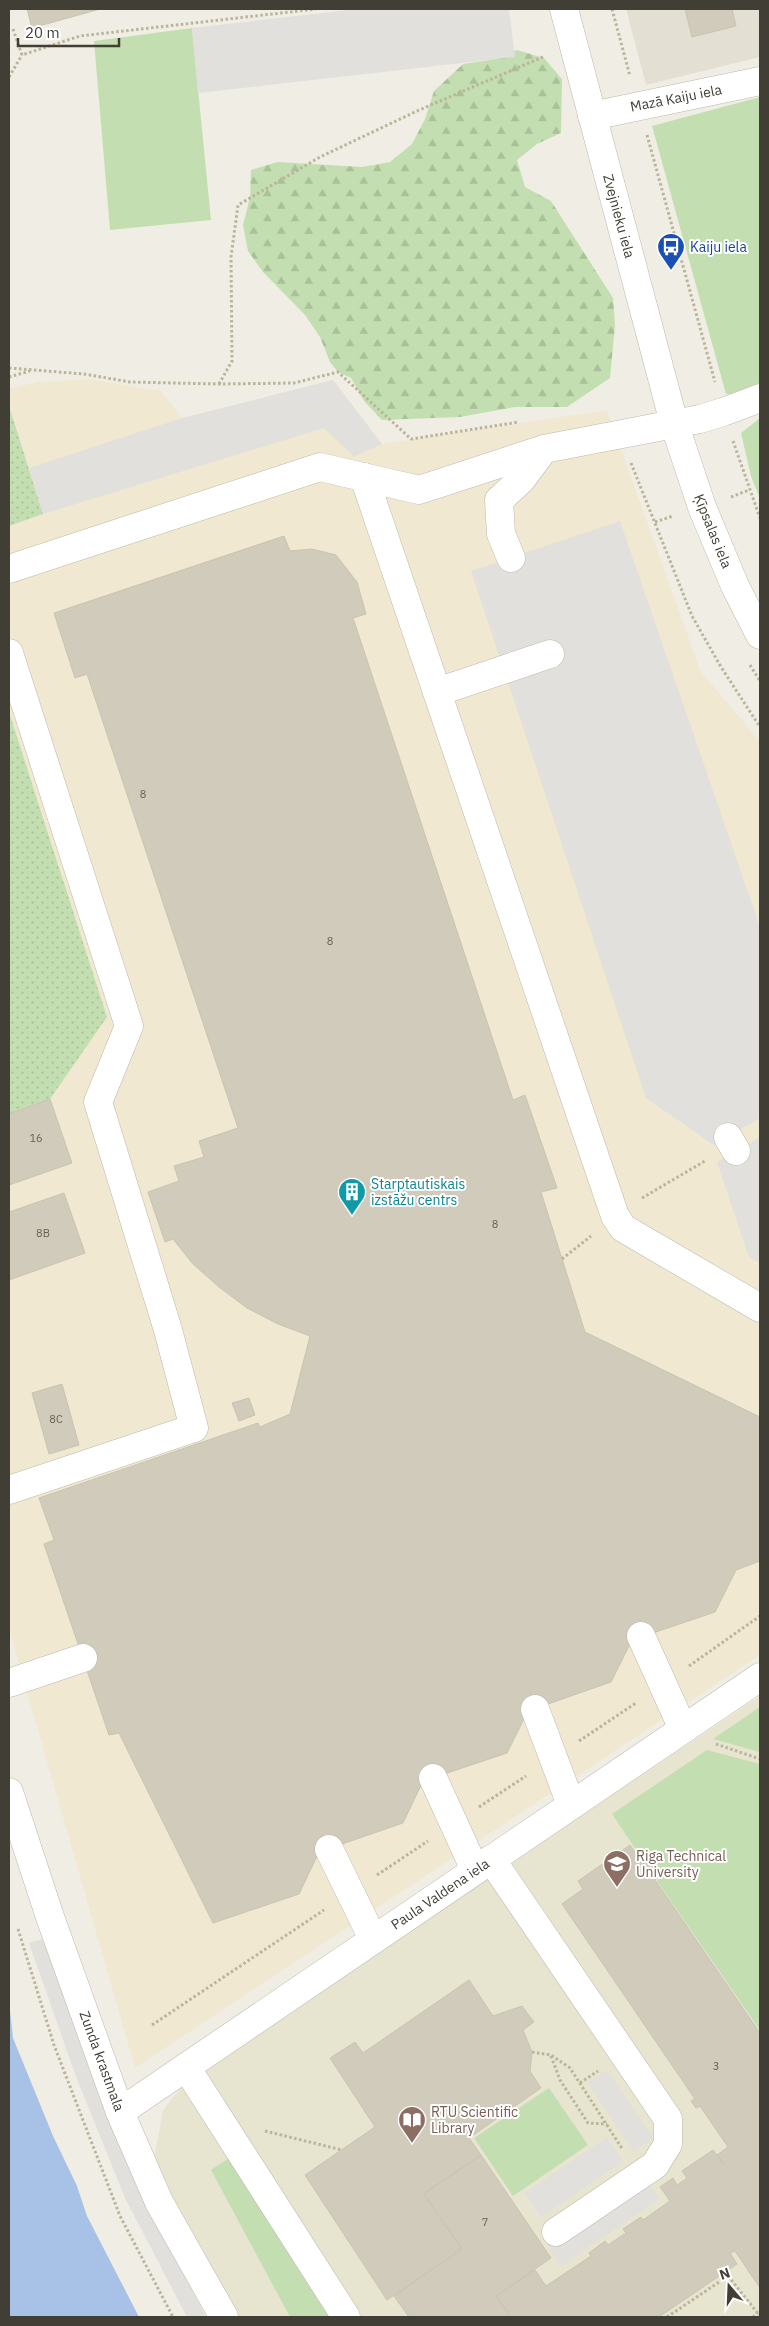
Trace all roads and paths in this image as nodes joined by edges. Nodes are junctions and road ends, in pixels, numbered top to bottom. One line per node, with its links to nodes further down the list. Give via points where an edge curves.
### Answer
1 (316, 9): 5 (path, via 80,36)
2 (564, 9): 10 (street, Zvejnieku iela)
3 (612, 9): 9 (path)
4 (13, 29): 5 (path)
5 (22, 55): 7 (path)
6 (547, 55): 14 (path, via 320,157 238,205 231,257 232,361)
7 (9, 77)
8 (760, 81): 9 (street, Mazā Kaiju iela)
9 (638, 105): 10 (street, Mazā Kaiju iela); 16 (path)
10 (592, 116): 18 (street, Zvejnieku iela)
11 (9, 368): 12 (path)
12 (35, 370): 13 (path); 14 (path, via 130,382)
13 (9, 377)
14 (219, 384): 17 (path, via 294,383 338,372 411,439)
15 (760, 398): 16 (street)
16 (723, 412): 18 (street); 22 (path)
17 (527, 421)
18 (674, 423): 19 (street); 25 (street, Ķīpsalas iela, via 702,507 735,586)
19 (622, 436): 20 (street); 29 (path, via 692,616)
20 (544, 449): 21 (street, via 419,490); 23 (street, via 522,480 499,500 501,534)
21 (364, 477): 24 (street, via 320,467); 28 (street)
22 (760, 518)
23 (511, 558)
24 (9, 569)
25 (760, 635)
26 (9, 653): 34 (street, via 130,1026 98,1102 168,1330 194,1428)
27 (550, 654): 28 (street)
28 (437, 692): 31 (street)
29 (760, 727)
30 (732, 1144): 31 (path)
31 (615, 1216): 32 (path); 33 (street, via 623,1228)
32 (562, 1259)
33 (760, 1308)
34 (9, 1490)
35 (641, 1636): 40 (street)
36 (83, 1658): 38 (street)
37 (760, 1677): 40 (street, Paula Valdena iela)
38 (9, 1683)
39 (535, 1709): 45 (street)
40 (683, 1728): 45 (street, Paula Valdena iela)
41 (713, 1744): 42 (path)
42 (760, 1759)
43 (432, 1778): 47 (street)
44 (9, 1792): 53 (street, Zunda krastmala)
45 (571, 1805): 47 (street, Paula Valdena iela)
46 (329, 1849): 49 (street)
47 (483, 1864): 49 (street, Paula Valdena iela); 57 (street, via 668,2119 668,2144 655,2165)
48 (16, 1920): 62 (path, via 54,2045 120,2216)
49 (373, 1940): 52 (street, Paula Valdena iela)
50 (532, 2052): 51 (path)
51 (551, 2055): 54 (path, via 570,2068); 54 (path, via 560,2080 588,2123)
52 (186, 2067): 53 (street, Paula Valdena iela); 64 (street)
53 (120, 2112): 63 (street, Zunda krastmala, via 159,2202)
54 (607, 2124): 57 (path)
55 (290, 2136): 56 (path)
56 (342, 2150)
57 (640, 2175): 58 (street)
58 (556, 2232)
59 (725, 2272): 60 (path)
60 (728, 2276): 61 (path); 65 (path)
61 (759, 2315): 66 (path)
62 (173, 2317)
63 (224, 2317)
64 (346, 2317)
65 (667, 2317)
66 (752, 2317)

